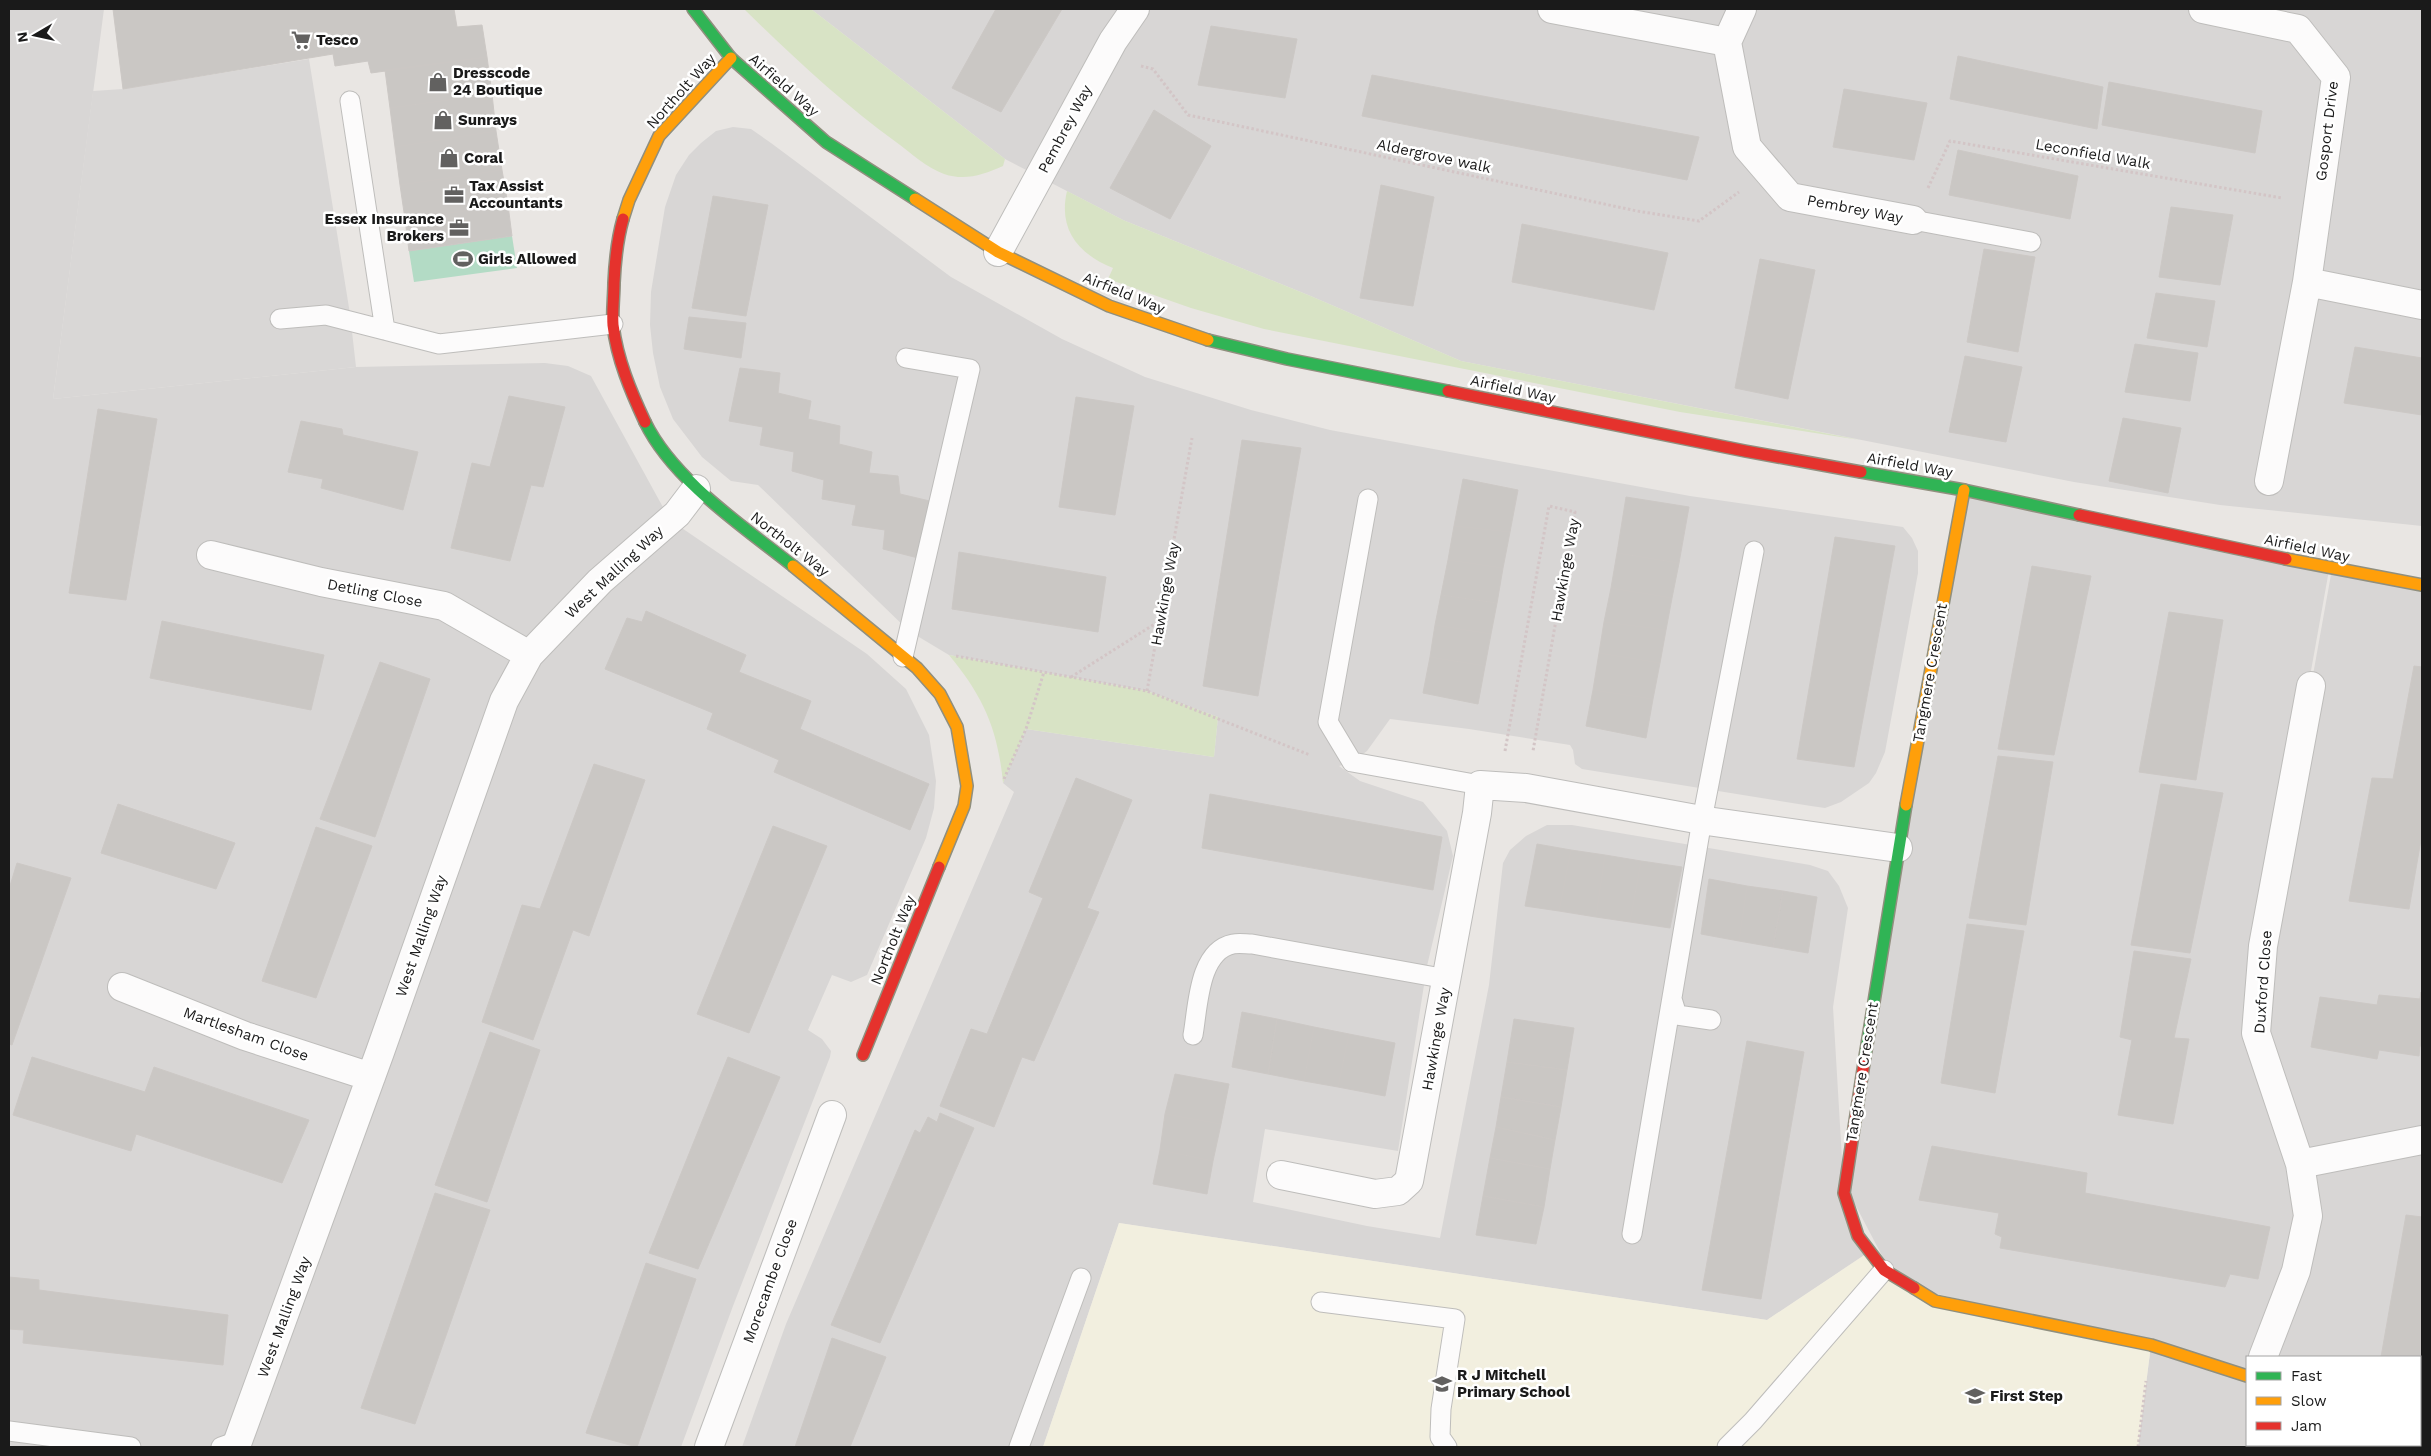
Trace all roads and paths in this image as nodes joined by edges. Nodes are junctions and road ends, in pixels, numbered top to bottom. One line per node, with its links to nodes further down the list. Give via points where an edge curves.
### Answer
1 (693, 9): 8 (street, Airfield Way)
2 (1135, 9): 7 (street, Pembrey Way)
3 (1552, 9): 6 (street)
4 (1742, 9): 6 (street)
5 (2203, 9): 11 (street, Gosport Drive, via 2298,29 2336,76)
6 (1727, 42): 10 (street, Pembrey Way, via 1747,147)
7 (1104, 56): 10 (path, Aldergrove walk, via 1153,69 1188,115 1637,211 1699,221); 14 (street, Pembrey Way)
8 (731, 58): 14 (street, Airfield Way, via 826,142); 18 (street, Northolt Way, via 659,136 629,200 619,234)
9 (350, 101): 19 (lane)
10 (1768, 172): 12 (street, Pembrey Way, via 1790,197)
11 (2318, 204): 12 (path, Leconfield Walk, via 1950,141); 15 (street, Gosport Drive)
12 (1913, 220): 13 (lane)
13 (2031, 242)
14 (998, 252): 24 (street, Airfield Way, via 1109,306 1202,339 1735,449)
15 (2307, 282): 16 (street); 22 (street, Gosport Drive)
16 (2422, 305)
17 (280, 320): 19 (lane, via 326,315)
18 (613, 324): 19 (lane, via 439,344); 23 (street, Northolt Way, via 619,355 639,412 651,434)
19 (385, 330)
20 (906, 358): 30 (lane, via 970,370)
21 (1192, 438): 29 (path, Hawkinge Way)
22 (2269, 482)
23 (696, 489): 31 (street, West Malling Way, via 677,514 600,581); 32 (street, Northolt Way, via 848,609)
24 (1964, 490): 28 (street, Airfield Way, via 2332,569); 41 (street, Tangmere Crescent)
25 (1368, 499): 37 (lane, via 1328,722)
26 (1754, 551): 40 (lane)
27 (211, 555): 31 (street, Detling Close, via 321,582 444,606)
28 (2422, 585)
29 (1161, 620): 34 (path); 36 (path, Hawkinge Way)
30 (909, 631): 32 (lane); 33 (path, via 949,654)
31 (529, 655): 48 (street, West Malling Way, via 504,701)
32 (903, 657): 39 (street, Northolt Way, via 940,694 957,728 967,786)
33 (1044, 672): 34 (path); 39 (path, via 1026,729 1003,783)
34 (1071, 677): 36 (path)
35 (2311, 686): 51 (street, Duxford Close, via 2264,946 2256,1033)
36 (1148, 692): 37 (path, via 1338,766)
37 (1352, 762): 38 (lane)
38 (1502, 787): 38 (path, Hawkinge Way, via 1549,506 1575,512); 40 (street); 42 (street, Hawkinge Way, via 1477,813)
39 (964, 806): 47 (street, Northolt Way)
40 (1702, 820): 41 (street); 44 (lane)
41 (1898, 848): 54 (street, Tangmere Crescent, via 1844,1194 1858,1236)
42 (1447, 979): 46 (lane, via 1252,944 1232,944 1208,963); 52 (street, Hawkinge Way, via 1409,1182 1398,1191 1375,1194)
43 (122, 987): 48 (street, Martlesham Close, via 245,1036)
44 (1672, 999): 45 (lane, via 1678,1015); 53 (lane)
45 (1711, 1020)
46 (1193, 1035)
47 (863, 1055)
48 (371, 1076): 61 (street, West Malling Way)
49 (832, 1115): 63 (street, Morecambe Close)
50 (2422, 1140): 51 (street)
51 (2300, 1164): 58 (street, Duxford Close, via 2308,1216 2296,1271)
52 (1281, 1175)
53 (1632, 1234)
54 (1884, 1270): 57 (street, Tangmere Crescent, via 1936,1301); 66 (lane)
55 (1081, 1278): 64 (lane)
56 (1320, 1302): 65 (lane, via 1455,1319 1441,1409 1440,1437)
57 (2151, 1345): 59 (street, Tangmere Crescent); 67 (path)
58 (2264, 1356)
59 (2246, 1376)
60 (9, 1431): 62 (lane)
61 (230, 1444)
62 (131, 1447)
63 (709, 1447)
64 (1019, 1447)
65 (1447, 1447)
66 (1727, 1447)
67 (2138, 1447)

